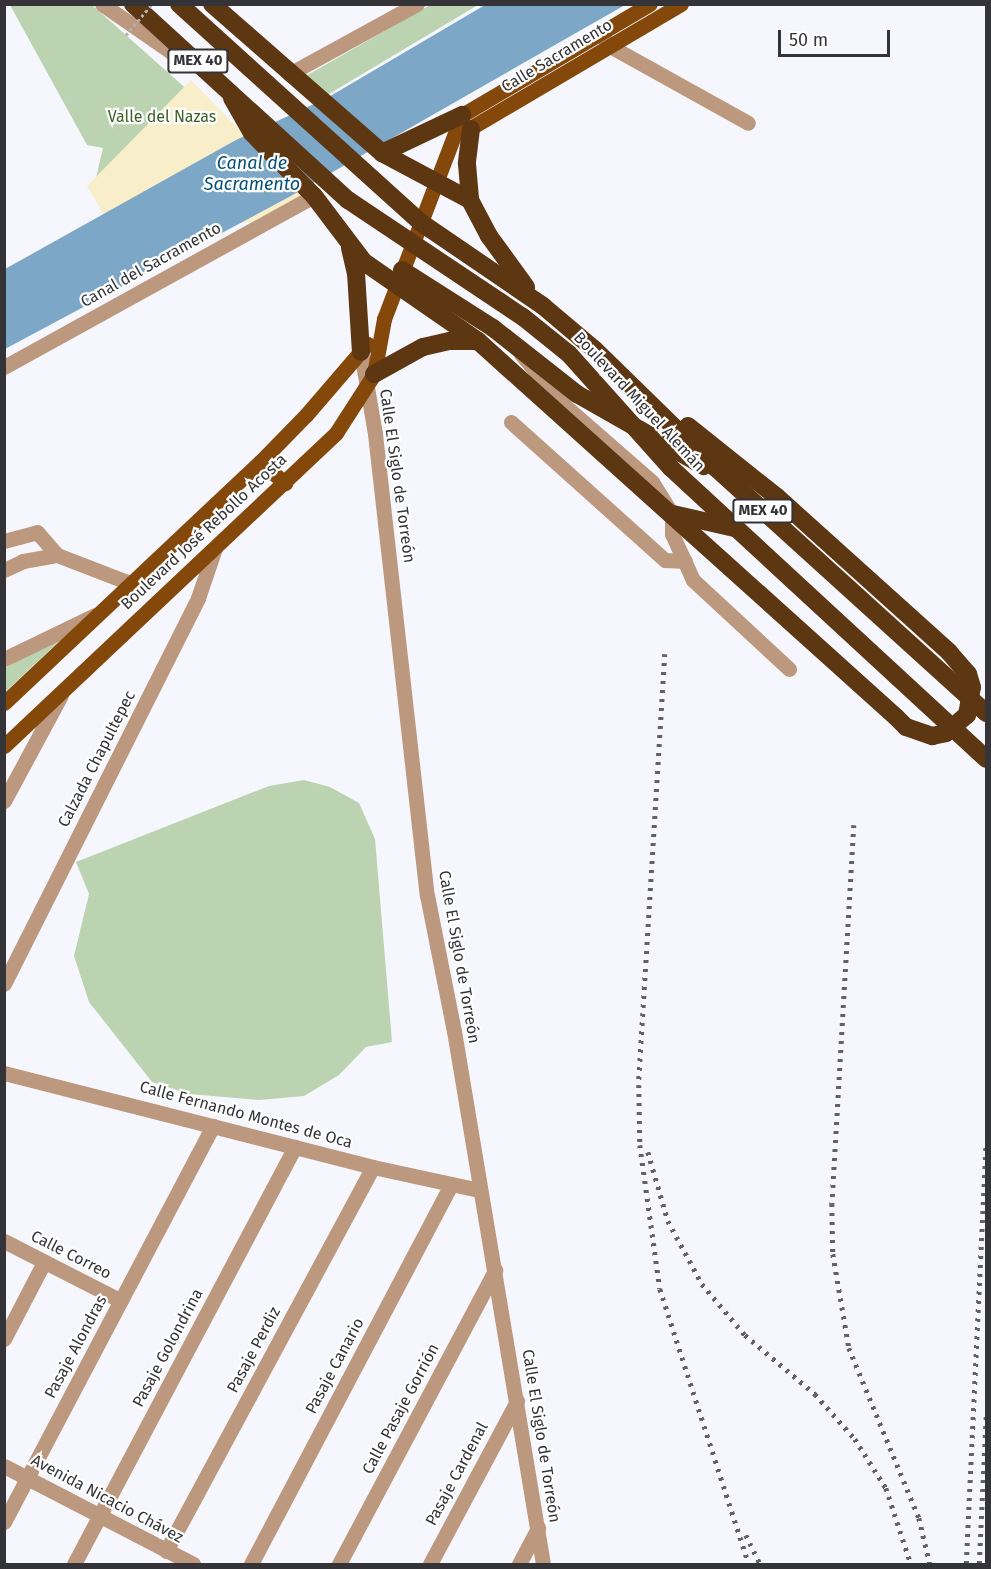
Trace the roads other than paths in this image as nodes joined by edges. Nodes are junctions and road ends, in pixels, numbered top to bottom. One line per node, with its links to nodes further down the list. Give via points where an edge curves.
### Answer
1 (102, 4): 9 (street, via 171,52)
2 (133, 4): 9 (highway, Boulevard Miguel Alemán / MEX 40)
3 (178, 4): 18 (highway, Boulevard Miguel Alemán / MEX 40)
4 (212, 4): 10 (highway)
5 (417, 4): 10 (street)
6 (650, 4): 8 (main road, Calle Sacramento)
7 (681, 4): 8 (main road, Calle Sacramento)
8 (604, 39): 11 (main road, Calle Sacramento); 12 (street)
9 (204, 67): 14 (highway, Boulevard Miguel Alemán / MEX 40, via 228,89 256,126)
10 (290, 75): 13 (highway)
11 (466, 122): 13 (highway); 15 (main road, via 452,139); 17 (highway)
12 (748, 123)
13 (382, 153): 15 (highway)
14 (302, 169): 16 (highway); 20 (highway, Boulevard Miguel Alemán / MEX 40)
15 (435, 183): 17 (highway); 18 (main road)
16 (314, 196): 19 (highway); 27 (street, Canal del Sacramento)
17 (470, 200): 22 (highway, via 501,254)
18 (420, 222): 20 (main road, Boulevard José Rebollo Acosta); 22 (highway, Boulevard Miguel Alemán / MEX 40)
19 (349, 243): 21 (highway, via 364,262); 26 (highway, via 356,273)
20 (411, 245): 21 (main road, Boulevard José Rebollo Acosta); 30 (highway, Boulevard Miguel Alemán / MEX 40, via 549,337 587,373)
21 (400, 277): 23 (main road, Boulevard José Rebollo Acosta); 24 (highway); 25 (highway)
22 (543, 306): 29 (highway, Boulevard Miguel Alemán / MEX 40)
23 (384, 319): 26 (main road, Boulevard José Rebollo Acosta); 28 (main road, Boulevard José Rebollo Acosta)
24 (478, 341): 28 (highway, via 450,340 423,347); 35 (highway)
25 (513, 342): 30 (highway, via 577,394); 35 (street, via 550,391 652,482)
26 (361, 352): 28 (street, Calle El Siglo de Torreón); 32 (main road, Boulevard José Rebollo Acosta)
27 (4, 367)
28 (370, 382): 33 (main road, Boulevard José Rebollo Acosta, via 336,433); 58 (street, Calle El Siglo de Torreón, via 427,895)
29 (641, 393): 34 (highway, Boulevard Miguel Alemán / MEX 40); 35 (highway, bridge, via 777,497 949,652 968,674 972,687 967,715 952,729 932,736 906,727)
30 (625, 418): 34 (highway); 36 (highway, Boulevard Miguel Alemán / MEX 40, via 671,468)
31 (511, 422): 40 (street, via 665,560)
32 (260, 462): 33 (main road); 42 (main road, Boulevard José Rebollo Acosta)
33 (285, 483): 38 (main road, Boulevard José Rebollo Acosta)
34 (742, 491): 48 (highway, Boulevard Miguel Alemán / MEX 40)
35 (672, 514): 36 (highway); 40 (street, via 672,534)
36 (738, 529): 50 (highway, Boulevard Miguel Alemán / MEX 40)
37 (4, 541): 39 (street, via 36,532)
38 (215, 548): 46 (main road, Boulevard José Rebollo Acosta); 52 (street, Calzada Chapultepec, via 198,598)
39 (57, 555): 41 (street, via 23,561); 42 (street)
40 (685, 561): 45 (street, via 693,580)
41 (4, 570)
42 (130, 583): 43 (main road, Boulevard José Rebollo Acosta)
43 (95, 615): 44 (street); 47 (main road, Boulevard José Rebollo Acosta)
44 (4, 659)
45 (789, 669)
46 (63, 690): 49 (main road, Boulevard José Rebollo Acosta); 51 (street)
47 (4, 703)
48 (987, 713)
49 (4, 746)
50 (987, 759)
51 (4, 801)
52 (4, 984)
53 (4, 1073): 54 (street, Calle Fernando Montes de Oca)
54 (213, 1126): 55 (street, Calle Fernando Montes de Oca); 62 (street, Pasaje Alondras)
55 (295, 1148): 56 (street, Calle Fernando Montes de Oca); 67 (street, Pasaje Golondrina)
56 (373, 1167): 57 (street, Calle Fernando Montes de Oca); 70 (street, Pasaje Perdiz)
57 (451, 1184): 58 (street, Calle Fernando Montes de Oca); 73 (street, Pasaje Canario)
58 (479, 1190): 61 (street, Calle El Siglo de Torreón)
59 (4, 1241): 60 (street, Calle Correo)
60 (44, 1262): 62 (street, Calle Correo); 63 (street)
61 (495, 1270): 64 (street, Calle El Siglo de Torreón); 74 (street, Calle Pasaje Gorrión)
62 (121, 1301): 66 (street, Pasaje Alondras)
63 (4, 1338)
64 (517, 1401): 69 (street, Calle El Siglo de Torreón); 75 (street, Pasaje Cardenal)
65 (4, 1466): 66 (street, Avenida Nicacio Chávez)
66 (28, 1478): 67 (street, Avenida Nicacio Chávez); 68 (street, Pasaje Alondras)
67 (100, 1516): 70 (street, Avenida Nicacio Chávez); 71 (street, Pasaje Golondrina)
68 (4, 1522)
69 (538, 1528): 76 (street); 77 (street, Calle El Siglo de Torreón)
70 (166, 1551): 72 (street, Avenida Nicacio Chávez)
71 (74, 1564)
72 (193, 1564)
73 (251, 1564)
74 (339, 1564)
75 (430, 1564)
76 (519, 1564)
77 (543, 1564)

